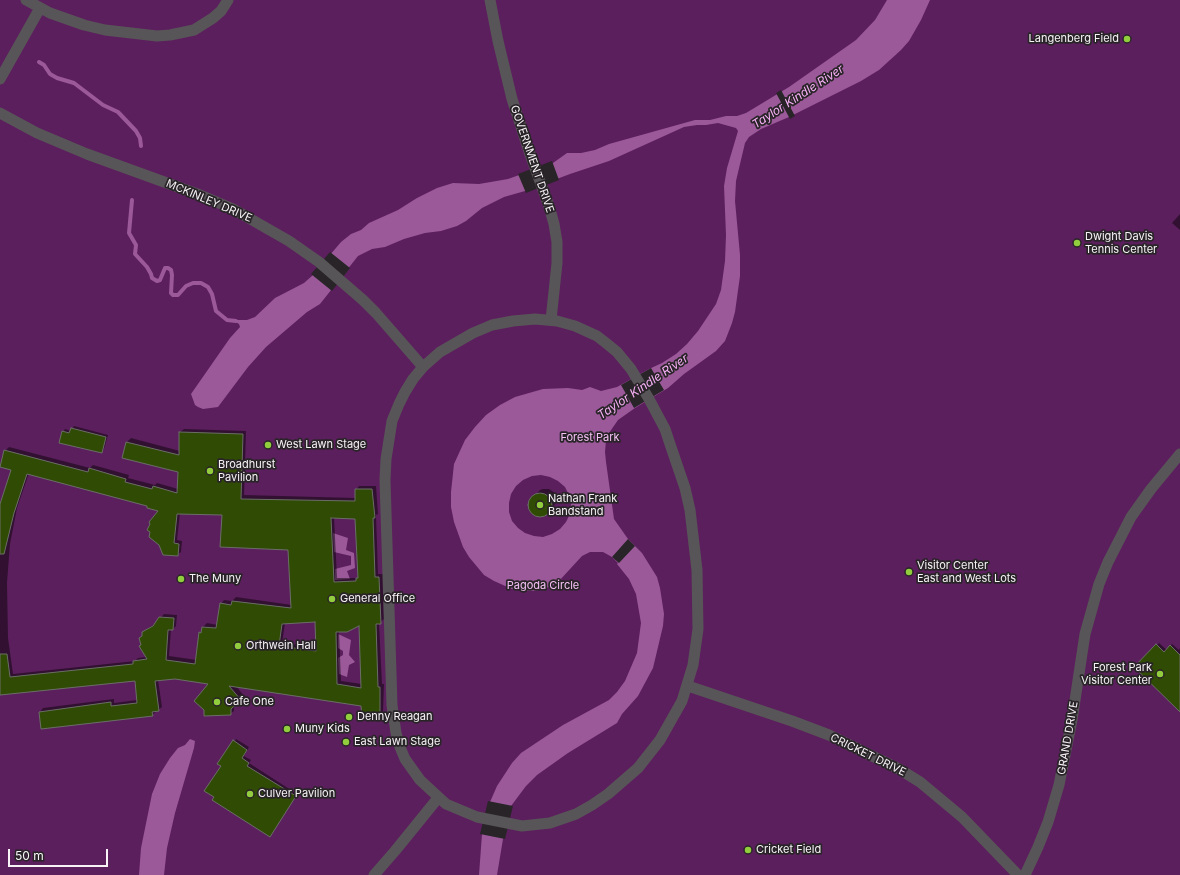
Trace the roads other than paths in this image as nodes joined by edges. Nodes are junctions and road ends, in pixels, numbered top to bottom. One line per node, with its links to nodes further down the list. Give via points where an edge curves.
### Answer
1 (26, 0): 4 (street)
2 (228, 0): 4 (street, via 213,18 194,30 170,36 105,30 66,19)
3 (490, 0): 7 (street, GOVERNMENT DRIVE, via 512,99 554,224 557,263)
4 (40, 8): 5 (street)
5 (0, 79)
6 (0, 113): 8 (street, MCKINLEY DRIVE, via 37,133 87,154 232,209 289,241 343,281 376,313)
7 (551, 320): 8 (street, via 535,319 492,325 453,344); 10 (street, via 575,326 597,336 617,352 636,376 665,430 690,510 694,536 698,629)
8 (423, 367): 11 (street, via 405,392 392,421 386,459 385,506 392,705 396,733 400,747 413,771)
9 (1180, 454): 14 (street, GRAND DRIVE, via 1131,517 1099,584 1085,634 1059,785 1048,822)
10 (688, 686): 11 (street, via 677,712 660,740 638,768 622,784 592,805 562,819 535,826 514,825 477,817 452,808); 13 (street, CRICKET DRIVE, via 829,735 899,769 920,782 962,817)
11 (438, 798): 12 (street)
12 (374, 875)
13 (1018, 875)
14 (1025, 875)

